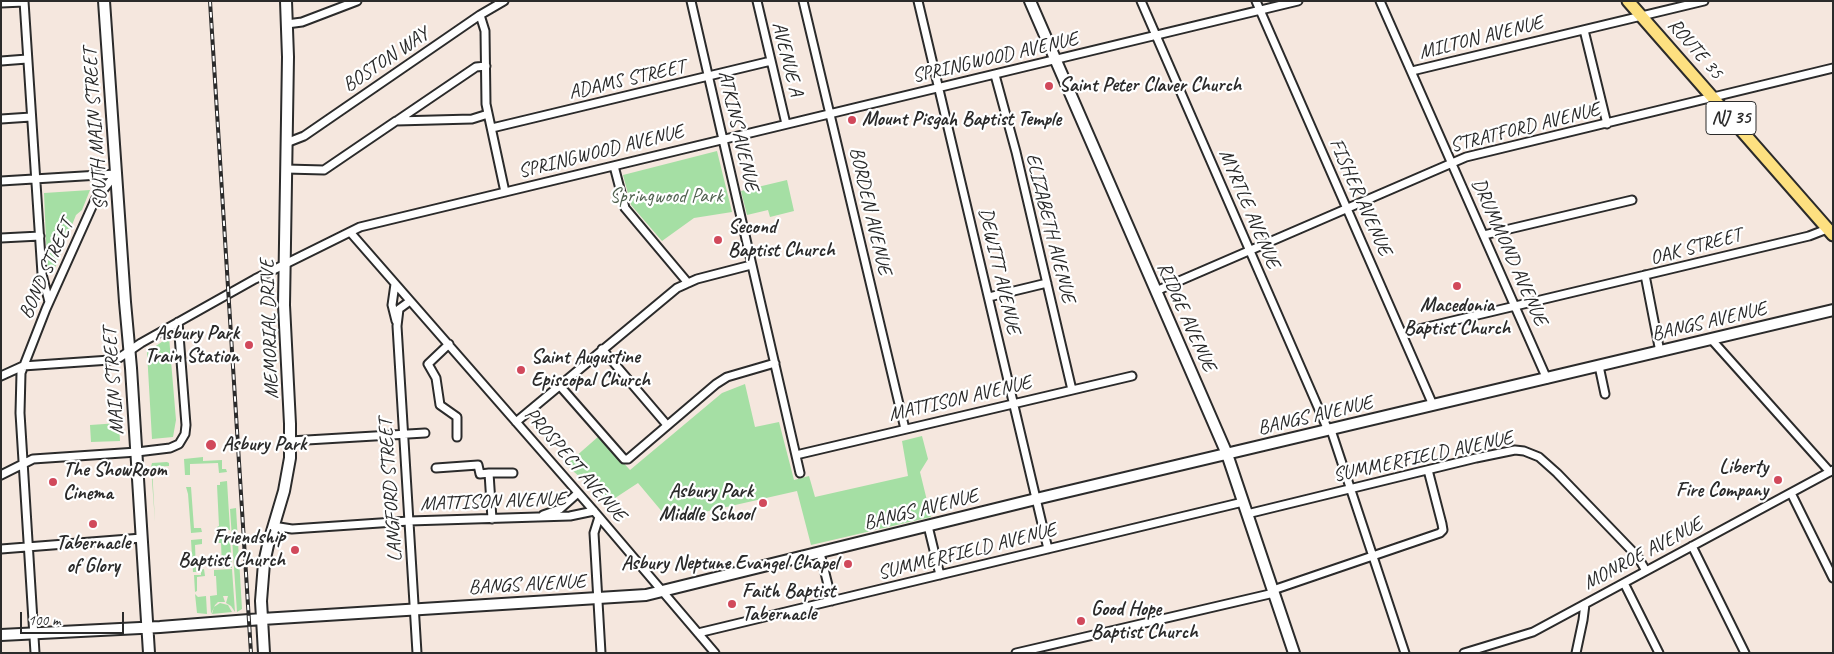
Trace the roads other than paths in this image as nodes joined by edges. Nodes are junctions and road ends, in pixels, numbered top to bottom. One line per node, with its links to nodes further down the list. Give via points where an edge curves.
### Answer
1 (104, 1): 48 (street, SOUTH MAIN STREET)
2 (286, 1): 21 (street, MEMORIAL DRIVE)
3 (357, 1): 21 (street, via 302,22)
4 (504, 1): 19 (street, BOSTON WAY)
5 (691, 1): 32 (street, ATKINS AVENUE)
6 (756, 1): 27 (street, AVENUE A)
7 (803, 1): 36 (street, BORDEN AVENUE)
8 (918, 1): 33 (street, DEWITT AVENUE)
9 (1030, 1): 25 (street, RIDGE AVENUE)
10 (1141, 1): 23 (street, MYRTLE AVENUE)
11 (1256, 1): 18 (street, FISHER AVENUE)
12 (1298, 1): 18 (street, SPRINGWOOD AVENUE)
13 (1380, 1): 30 (street, DRUMMOND AVENUE)
14 (1628, 1): 20 (main road, ROUTE 35 / NJ 35)
15 (24, 2): 17 (street); 24 (street)
16 (1699, 2): 20 (street, MILTON AVENUE)
17 (1, 3)
18 (1260, 10): 23 (street, SPRINGWOOD AVENUE); 53 (street, FISHER AVENUE)
19 (480, 15): 28 (street, via 485,31); 44 (street, BOSTON WAY, via 304,136)
20 (1640, 16): 22 (street, MILTON AVENUE); 34 (main road, ROUTE 35 / NJ 35)
21 (287, 24): 44 (street, MEMORIAL DRIVE)
22 (1584, 30): 30 (street, MILTON AVENUE); 41 (street)
23 (1156, 36): 25 (street, SPRINGWOOD AVENUE); 59 (street, MYRTLE AVENUE)
24 (27, 59): 26 (street); 37 (street)
25 (1055, 60): 31 (street, SPRINGWOOD AVENUE); 67 (street, RIDGE AVENUE)
26 (1, 61)
27 (771, 61): 32 (street, ADAMS STREET); 40 (street, AVENUE A)
28 (486, 66): 35 (street); 39 (street, via 476,66)
29 (1833, 68): 34 (street, STRATFORD AVENUE)
30 (1412, 71): 45 (street, DRUMMOND AVENUE)
31 (995, 75): 33 (street, SPRINGWOOD AVENUE); 65 (street, ELIZABETH AVENUE)
32 (709, 77): 42 (street, ADAMS STREET); 43 (street, ATKINS AVENUE)
33 (938, 88): 36 (street, SPRINGWOOD AVENUE); 68 (street, DEWITT AVENUE)
34 (1713, 97): 41 (street, STRATFORD AVENUE); 55 (main road, ROUTE 35 / NJ 35)
35 (488, 114): 39 (street, via 472,119); 42 (street)
36 (830, 114): 40 (street, SPRINGWOOD AVENUE); 94 (street, BORDEN AVENUE)
37 (31, 117): 38 (street); 49 (street)
38 (1, 118)
39 (396, 121): 47 (street, via 324,170)
40 (786, 124): 43 (street, SPRINGWOOD AVENUE)
41 (1607, 124): 45 (street, STRATFORD AVENUE)
42 (492, 128): 51 (street)
43 (723, 140): 46 (street, SPRINGWOOD AVENUE); 62 (street, ATKINS AVENUE)
44 (286, 143): 47 (street, MEMORIAL DRIVE)
45 (1452, 163): 53 (street, STRATFORD AVENUE); 56 (street, DRUMMOND AVENUE)
46 (614, 166): 51 (street, SPRINGWOOD AVENUE); 64 (street, via 625,208)
47 (286, 169): 61 (street, MEMORIAL DRIVE)
48 (116, 174): 49 (street); 60 (street, SOUTH MAIN STREET); 70 (street, BOND STREET, via 95,200)
49 (36, 179): 50 (street); 57 (street)
50 (1, 181)
51 (505, 192): 54 (street, SPRINGWOOD AVENUE)
52 (1632, 200): 56 (street)
53 (1346, 208): 59 (street, STRATFORD AVENUE); 75 (street, FISHER AVENUE)
54 (350, 232): 61 (street, SPRINGWOOD AVENUE); 66 (street, PROSPECT AVENUE)
55 (1830, 232): 63 (street, OAK STREET)
56 (1484, 235): 71 (street, DRUMMOND AVENUE)
57 (40, 236): 58 (street); 70 (street, via 42,274)
58 (1, 238)
59 (1249, 250): 67 (street, STRATFORD AVENUE); 95 (street, MYRTLE AVENUE)
60 (122, 255): 79 (street, MAIN STREET)
61 (285, 263): 73 (street, SPRINGWOOD AVENUE); 99 (street, MEMORIAL DRIVE, via 284,322)
62 (751, 265): 64 (street); 81 (street, ATKINS AVENUE)
63 (1646, 275): 71 (street); 80 (street, OAK STREET)
64 (688, 283): 78 (street, via 668,295)
65 (1047, 283): 68 (street); 88 (street, ELIZABETH AVENUE)
66 (395, 284): 69 (street, PROSPECT AVENUE); 74 (street, LANGFORD STREET, via 392,305)
67 (1156, 291): 101 (street, RIDGE AVENUE)
68 (989, 297): 90 (street, DEWITT AVENUE)
69 (410, 301): 74 (street, LANGFORD STREET, via 399,309); 77 (street, PROSPECT AVENUE)
70 (49, 302): 82 (street, BOND STREET)
71 (1515, 306): 75 (street); 86 (street, DRUMMOND AVENUE)
72 (1833, 310): 76 (street, BANGS AVENUE)
73 (178, 322): 79 (street, SPRINGWOOD AVENUE); 100 (street, via 185,434 173,447)
74 (397, 326): 97 (street, LANGFORD STREET)
75 (1402, 333): 91 (street, FISHER AVENUE)
76 (1711, 339): 80 (street, BANGS AVENUE); 106 (street)
77 (449, 344): 92 (street, PROSPECT AVENUE); 98 (street, via 428,364 436,378 440,405 457,417)
78 (602, 349): 87 (street); 93 (street)
79 (129, 351): 82 (street, SPRINGWOOD AVENUE, via 110,360); 100 (street, MAIN STREET)
80 (1660, 352): 83 (street, BANGS AVENUE)
81 (775, 363): 93 (street, via 727,377); 102 (street, ATKINS AVENUE)
82 (22, 366): 84 (street); 103 (street, BOND STREET)
83 (1599, 366): 86 (street, BANGS AVENUE); 89 (street)
84 (1, 376)
85 (1132, 376): 88 (street, MATTISON AVENUE)
86 (1547, 379): 91 (street, BANGS AVENUE)
87 (560, 386): 92 (street); 93 (street, via 624,458)
88 (1072, 390): 90 (street, MATTISON AVENUE)
89 (1605, 394)
90 (1014, 404): 94 (street, MATTISON AVENUE); 114 (street, DEWITT AVENUE)
91 (1433, 406): 95 (street, BANGS AVENUE)
92 (516, 422): 112 (street, PROSPECT AVENUE)
93 (667, 425)
94 (905, 429): 102 (street, MATTISON AVENUE)
95 (1329, 430): 101 (street, BANGS AVENUE); 111 (street, MYRTLE AVENUE)
96 (425, 433): 97 (street)
97 (403, 434): 99 (street); 121 (street, LANGFORD STREET)
98 (457, 437)
99 (290, 441): 122 (street, MEMORIAL DRIVE, via 288,473)
100 (137, 452): 103 (street, via 36,458); 124 (street, MAIN STREET)
101 (1227, 454): 114 (street, BANGS AVENUE); 115 (street, RIDGE AVENUE)
102 (796, 455): 108 (street, ATKINS AVENUE)
103 (23, 463): 110 (street); 126 (street, BOND STREET)
104 (436, 468): 109 (street, via 478,465 480,474)
105 (1428, 470): 111 (street, SUMMERFIELD AVENUE); 130 (street, via 1443,530 1437,535); 131 (street, SUMMERFIELD AVENUE, via 1515,450 1531,453 1557,473 1638,557)
106 (1831, 471): 113 (street, MONROE AVENUE)
107 (513, 473): 109 (street)
108 (800, 473)
109 (489, 474): 120 (street)
110 (1, 475)
111 (1351, 489): 117 (street, SUMMERFIELD AVENUE); 130 (street, MYRTLE AVENUE)
112 (578, 493): 116 (street, PROSPECT AVENUE); 119 (street, via 560,508)
113 (1791, 493): 125 (street, MONROE AVENUE); 133 (street)
114 (1036, 499): 123 (street, BANGS AVENUE); 128 (street, DEWITT AVENUE)
115 (1243, 502): 117 (street, RIDGE AVENUE); 128 (street, SUMMERFIELD AVENUE)
116 (594, 510): 118 (street, PROSPECT AVENUE); 119 (street, MATTISON AVENUE, via 570,516)
117 (1247, 514): 136 (street, RIDGE AVENUE)
118 (598, 517): 135 (street, PROSPECT AVENUE); 137 (street, via 594,533)
119 (534, 518): 120 (street, MATTISON AVENUE)
120 (492, 519): 121 (street, MATTISON AVENUE)
121 (409, 521): 122 (street, MATTISON AVENUE, via 292,529); 140 (street, LANGFORD STREET)
122 (273, 526): 141 (street, MEMORIAL DRIVE, via 264,563)
123 (928, 526): 129 (street, BANGS AVENUE); 132 (street)
124 (142, 538): 126 (street); 142 (street, MAIN STREET)
125 (1692, 546): 131 (street, MONROE AVENUE); 158 (street)
126 (28, 547): 127 (street); 143 (street, BOND STREET)
127 (1, 549)
128 (1048, 549): 132 (street, SUMMERFIELD AVENUE)
129 (820, 553): 135 (street, BANGS AVENUE); 138 (street)
130 (1373, 557): 136 (street); 154 (street, MYRTLE AVENUE)
131 (1646, 571): 134 (street, MONROE AVENUE)
132 (940, 575): 138 (street, SUMMERFIELD AVENUE)
133 (1833, 578)
134 (1624, 582): 139 (street, MONROE AVENUE); 157 (street)
135 (662, 591): 137 (street, BANGS AVENUE); 144 (street, PROSPECT AVENUE)
136 (1273, 592): 152 (street); 153 (street, RIDGE AVENUE)
137 (597, 598): 140 (street, BANGS AVENUE); 150 (street)
138 (832, 601): 144 (street, SUMMERFIELD AVENUE)
139 (1585, 604): 155 (street, MONROE AVENUE, via 1528,634); 156 (street)
140 (415, 609): 141 (street, BANGS AVENUE); 149 (street, LANGFORD STREET)
141 (262, 619): 142 (street, BANGS AVENUE); 148 (street, MEMORIAL DRIVE)
142 (148, 627): 143 (street, BANGS AVENUE); 147 (street, MAIN STREET)
143 (34, 633): 145 (street, BANGS AVENUE); 146 (street, BOND STREET)
144 (698, 633): 151 (street, PROSPECT AVENUE)
145 (1, 635)
146 (35, 653)
147 (149, 653)
148 (264, 653)
149 (418, 653)
150 (601, 653)
151 (715, 653)
152 (1016, 653)
153 (1294, 653)
154 (1405, 653)
155 (1464, 653)
156 (1576, 653)
157 (1659, 653)
158 (1745, 653)

